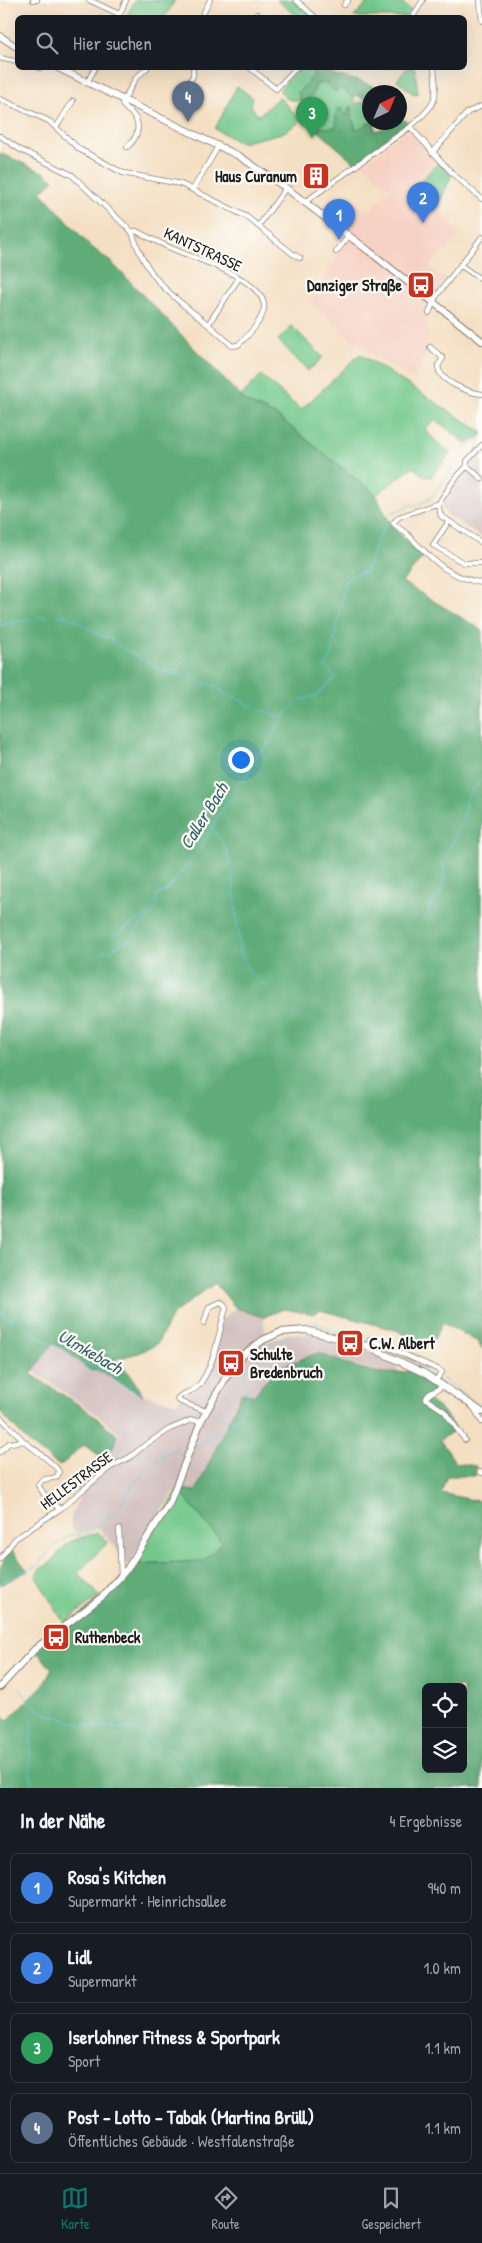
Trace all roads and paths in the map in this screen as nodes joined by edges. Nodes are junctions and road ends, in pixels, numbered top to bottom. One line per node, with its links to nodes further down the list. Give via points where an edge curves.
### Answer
1 (33, 0): 2 (street)
2 (37, 0)
3 (89, 0): 12 (street)
4 (126, 0): 13 (street)
5 (210, 0): 14 (street)
6 (296, 0): 15 (street)
7 (348, 0): 10 (street)
8 (423, 0): 11 (street)
9 (480, 0): 16 (street)
10 (344, 4)
11 (416, 13)
12 (116, 15)
13 (118, 15)
14 (202, 15)
15 (313, 15)
16 (482, 20)
17 (0, 36): 18 (main road)
18 (15, 46)
19 (0, 58): 20 (street)
20 (15, 61)
21 (62, 70): 29 (main road)
22 (94, 70): 29 (street)
23 (145, 70): 31 (street)
24 (192, 70): 28 (street)
25 (253, 70): 26 (street, via 276,88)
26 (294, 70)
27 (434, 70): 35 (street, via 437,89 434,102)
28 (191, 79)
29 (88, 82): 31 (main road)
30 (0, 98): 34 (street)
31 (124, 99): 37 (main road); 38 (street, via 122,105 133,114 138,129)
32 (73, 101): 34 (street)
33 (482, 106): 39 (street, via 468,112)
34 (57, 126): 41 (street, via 79,149 123,173)
35 (410, 127): 39 (street); 43 (street)
36 (0, 136): 45 (street, KANTSTRASSE, via 72,175)
37 (219, 144): 40 (main road); 41 (street)
38 (127, 147)
39 (432, 153): 42 (street)
40 (286, 188): 43 (main road); 44 (street)
41 (193, 189): 44 (street)
42 (481, 197)
43 (305, 202): 46 (main road)
44 (259, 225): 49 (street)
45 (132, 232): 51 (street, KANTSTRASSE); 55 (street, via 160,285)
46 (348, 237): 48 (street); 53 (main road)
47 (482, 237): 50 (street)
48 (336, 252)
49 (300, 258)
50 (460, 265): 52 (street); 53 (street)
51 (239, 278): 55 (street); 55 (street, KANTSTRASSE, via 264,301 259,320 238,345 232,346)
52 (482, 280)
53 (432, 302): 54 (street); 56 (main road)
54 (429, 313)
55 (209, 323)
56 (482, 341)
57 (430, 347): 58 (street, via 443,358 438,371 443,376 466,390)
58 (482, 394)
59 (482, 445): 60 (street, via 467,460)
60 (467, 466): 61 (street); 62 (street)
61 (482, 479)
62 (440, 503): 63 (street, via 441,516); 66 (street, via 399,517 393,523 437,564 460,578)
63 (449, 521): 64 (street); 65 (street, via 433,545 464,563)
64 (482, 543)
65 (482, 563)
66 (482, 583)
67 (204, 1323): 72 (street, via 209,1307 220,1302 224,1304 226,1308 206,1373 194,1390 177,1399)
68 (370, 1339): 69 (street, via 442,1372)
69 (436, 1380): 70 (main road); 72 (main road, via 367,1346 315,1331 294,1329 263,1340 243,1355)
70 (443, 1385): 71 (main road); 77 (street, via 426,1399 444,1411)
71 (472, 1405): 73 (main road); 76 (street)
72 (206, 1411): 75 (main road)
73 (482, 1412)
74 (0, 1417): 78 (street)
75 (201, 1421): 80 (street, HELLESTRASSE, via 188,1420 156,1436 130,1457 109,1468); 83 (main road, via 169,1504)
76 (482, 1422)
77 (465, 1440)
78 (24, 1441): 79 (street, via 9,1443); 80 (street, via 58,1469 57,1477 42,1480 38,1485 48,1500)
79 (0, 1452)
80 (60, 1508): 82 (street, HELLESTRASSE, via 15,1539)
81 (119, 1529): 83 (street)
82 (0, 1559)
83 (121, 1576): 84 (main road, via 94,1603 35,1649)
84 (0, 1687)

